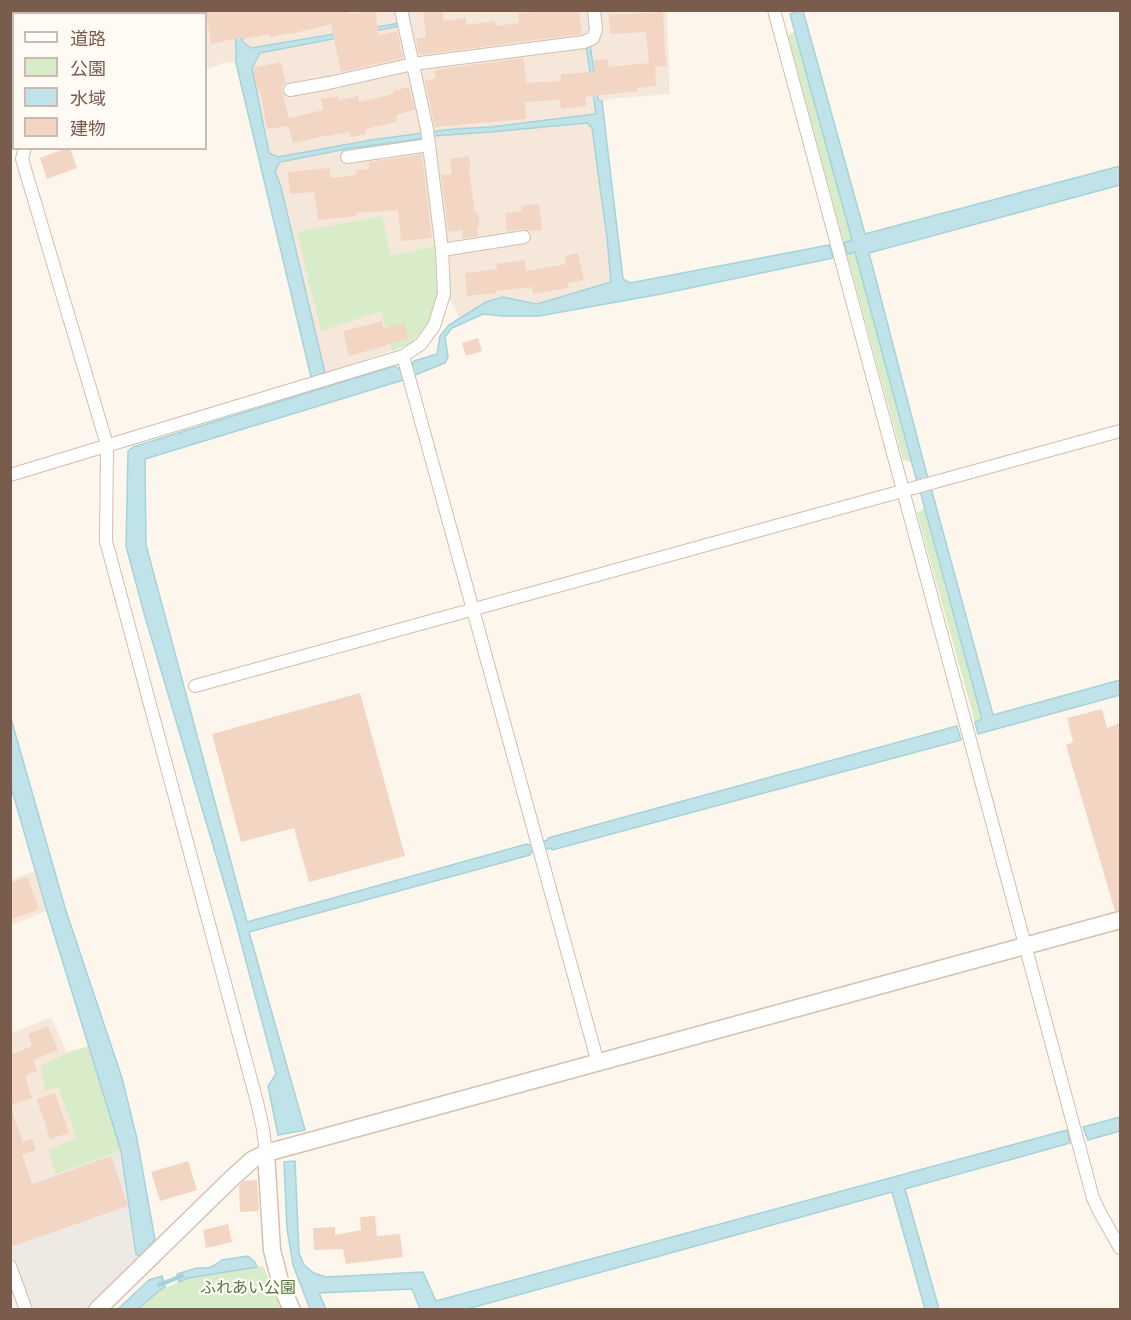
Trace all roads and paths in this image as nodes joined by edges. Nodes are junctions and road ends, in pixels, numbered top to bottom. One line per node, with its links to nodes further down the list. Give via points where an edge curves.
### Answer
1 (401, 10): 4 (street)
2 (594, 10): 4 (street, via 596,30 584,42)
3 (777, 11): 15 (street)
4 (413, 64): 5 (street); 6 (street)
5 (290, 90)
6 (428, 138): 8 (street); 10 (street)
7 (24, 150): 13 (street, via 22,159)
8 (347, 157)
9 (524, 237): 10 (street)
10 (442, 250): 11 (street, via 444,294 434,326)
11 (405, 360): 13 (street); 16 (street)
12 (1120, 431): 15 (street)
13 (107, 445): 14 (street); 21 (street, via 106,542 257,1102)
14 (10, 476)
15 (904, 490): 16 (street); 19 (street)
16 (474, 609): 17 (street); 20 (street)
17 (195, 686)
18 (1120, 920): 19 (street)
19 (1026, 946): 20 (street); 22 (street, via 1093,1198)
20 (598, 1062): 21 (street)
21 (266, 1153): 25 (street, via 230,1180); 26 (street, via 272,1250)
22 (1120, 1248)
23 (10, 1266): 24 (street)
24 (26, 1310)
25 (98, 1310)
26 (292, 1310)

